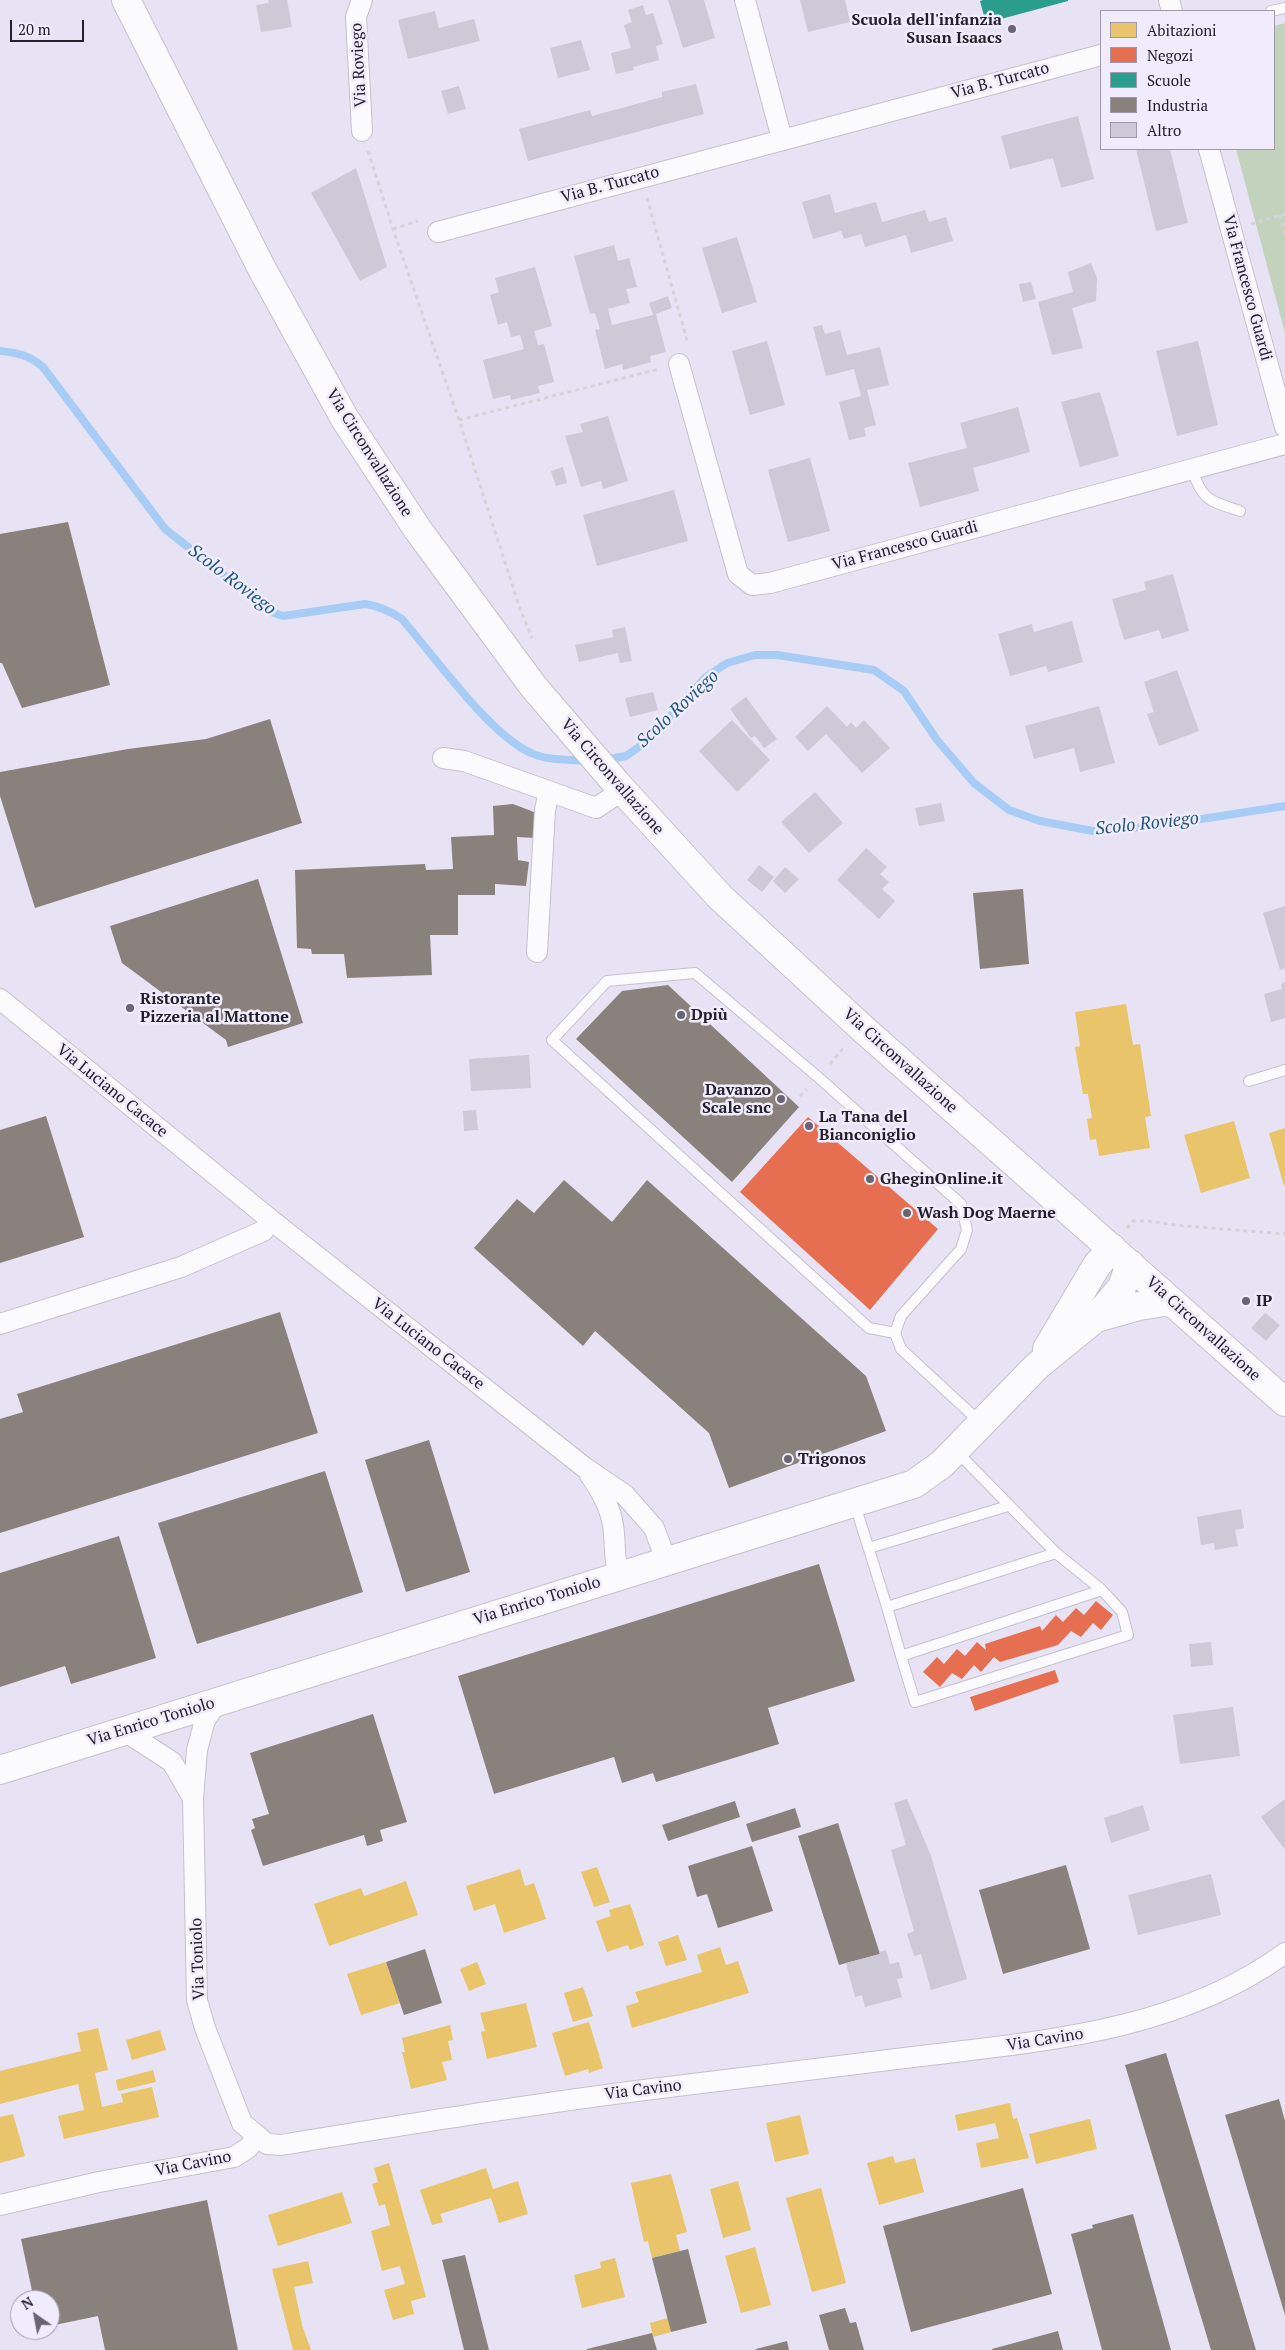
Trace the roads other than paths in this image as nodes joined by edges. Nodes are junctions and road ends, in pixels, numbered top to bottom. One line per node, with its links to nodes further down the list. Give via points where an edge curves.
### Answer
1 (126, 0): 15 (main road, Via Circonvallazione, via 262,269 345,419 418,530 533,686)
2 (362, 0): 5 (street, Via Roviego, via 356,17)
3 (745, 0): 6 (street)
4 (1100, 54): 6 (street, Via B. Turcato)
5 (362, 131)
6 (782, 139): 8 (street, Via B. Turcato)
7 (1209, 150): 10 (street, Via Francesco Guardi)
8 (438, 232)
9 (679, 364): 12 (street, Via Francesco Guardi, via 738,574 752,585)
10 (1285, 427)
11 (1285, 444): 12 (street, Via Francesco Guardi)
12 (1192, 469): 13 (lane, via 1198,489 1213,502)
13 (1240, 511)
14 (444, 758): 16 (street, via 464,761)
15 (620, 786): 16 (street, via 596,808); 22 (main road, Via Circonvallazione, via 728,904 862,1028)
16 (549, 792): 17 (street, via 545,810)
17 (537, 952)
18 (0, 999): 21 (street, Via Luciano Cacace)
19 (1285, 1070): 20 (lane)
20 (1249, 1081)
21 (271, 1220): 25 (street, via 263,1231 181,1267); 31 (street, Via Luciano Cacace)
22 (1123, 1247): 23 (main road, Via Circonvallazione); 24 (main road, Via Enrico Toniolo, via 1122,1287); 27 (main road, Via Enrico Toniolo, via 1097,1265)
23 (1171, 1300): 24 (main road, Via Enrico Toniolo); 28 (main road, Via Circonvallazione)
24 (1096, 1318): 27 (main road, Via Enrico Toniolo)
25 (0, 1324)
26 (894, 1333): 26 (lane, via 901,1316 961,1249 967,1230 961,1204 695,973 607,981 552,1040 869,1328); 29 (lane, via 901,1349)
27 (1036, 1367): 29 (main road, Via Enrico Toniolo)
28 (1285, 1402)
29 (982, 1423): 30 (main road, Via Enrico Toniolo)
30 (956, 1451): 32 (main road, Via Enrico Toniolo, via 914,1484); 33 (lane)
31 (584, 1467): 36 (street, Via Luciano Cacace, via 625,1495 654,1528); 37 (street, Via Luciano Cacace, via 608,1505)
32 (855, 1504): 34 (lane); 36 (main road, Via Enrico Toniolo)
33 (1008, 1506): 34 (lane); 35 (lane)
34 (869, 1548): 39 (lane)
35 (1056, 1553): 38 (lane); 39 (lane)
36 (666, 1560): 37 (main road, Via Enrico Toniolo)
37 (619, 1576): 41 (main road, Via Enrico Toniolo)
38 (1102, 1590): 40 (lane); 40 (lane, via 1122,1612 1128,1635 915,1702)
39 (887, 1607): 40 (lane)
40 (901, 1656)
41 (218, 1701): 42 (main road, Via Enrico Toniolo); 44 (street, Via Toniolo, via 205,1720 196,1750)
42 (123, 1730): 43 (main road, Via Enrico Toniolo); 44 (street, Via Toniolo, via 172,1762)
43 (0, 1770)
44 (193, 1798): 46 (street, Via Toniolo, via 197,2000 242,2123)
45 (1285, 1953): 46 (street, Via Cavino, via 1221,1990 1144,2020 1101,2031 983,2049 548,2101 281,2145 267,2144)
46 (257, 2137): 47 (street, Via Cavino, via 234,2158 99,2182)
47 (0, 2205)

